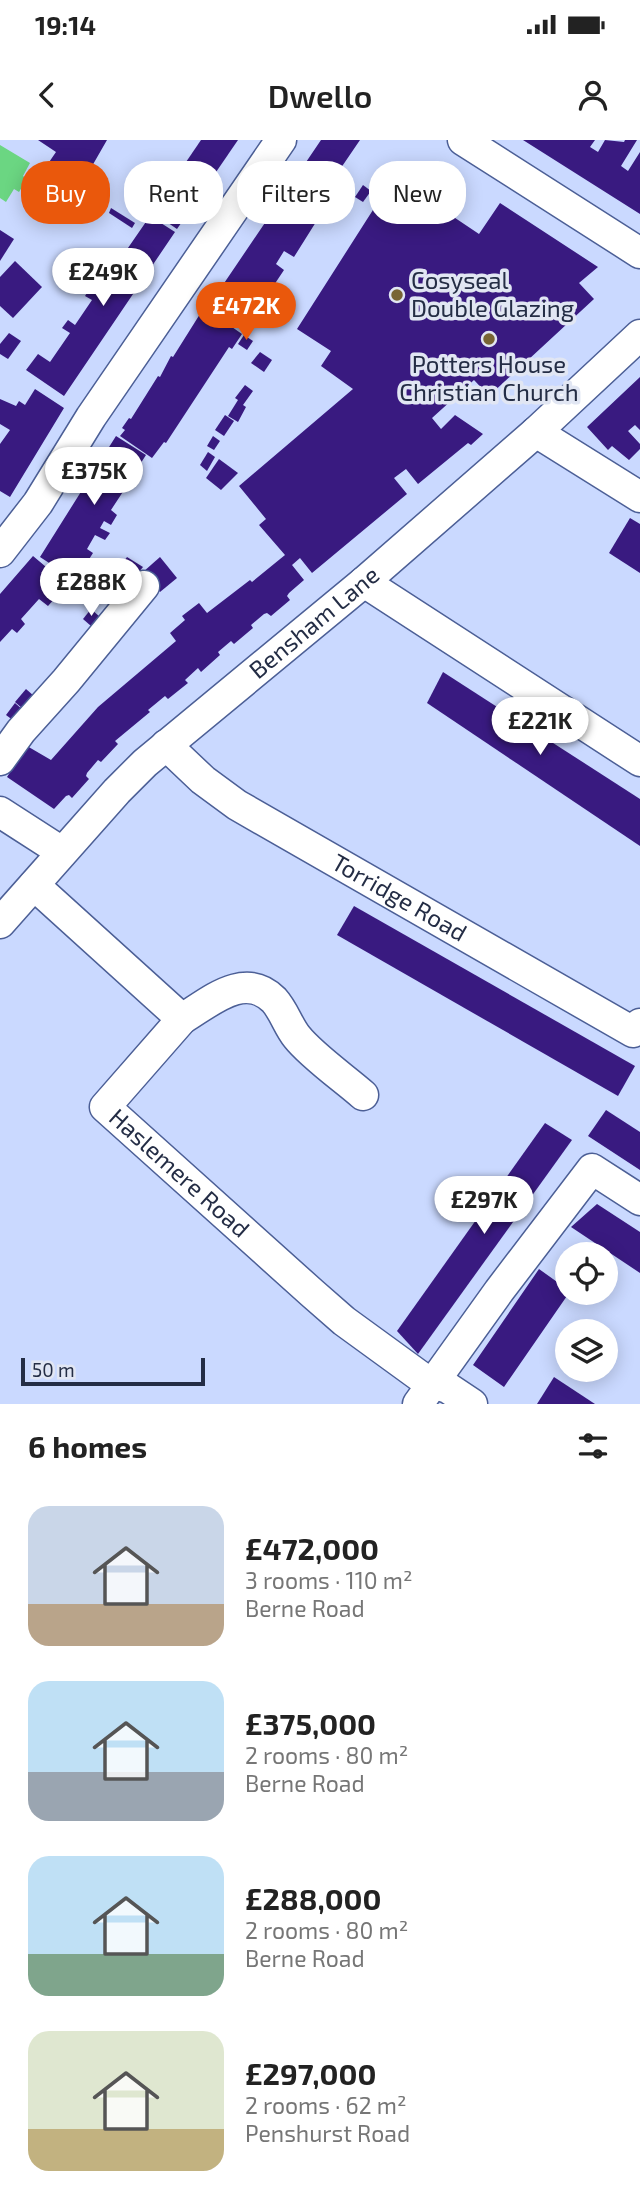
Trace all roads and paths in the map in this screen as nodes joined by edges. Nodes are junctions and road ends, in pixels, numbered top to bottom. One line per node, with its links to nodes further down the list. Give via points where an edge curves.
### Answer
1 (281, 140): 7 (street, via 92,417)
2 (463, 140): 3 (street)
3 (640, 253)
4 (640, 335): 5 (street, Bensham Lane)
5 (536, 432): 6 (street); 9 (street, Bensham Lane)
6 (640, 497)
7 (10, 521): 8 (street)
8 (0, 552)
9 (364, 582): 11 (street, Bensham Lane); 13 (street)
10 (144, 586): 12 (street)
11 (166, 745): 15 (street, Bensham Lane); 19 (street, Torridge Road, via 203,780 266,822 634,1032)
12 (0, 760)
13 (640, 761)
14 (0, 812): 15 (street)
15 (62, 852): 16 (street, Bensham Lane)
16 (34, 885): 17 (street, Bensham Lane); 18 (street)
17 (0, 923)
18 (182, 1019): 20 (street, via 226,991 259,990 274,1001 298,1038); 22 (street, Haslemere Road, via 105,1107 328,1307 383,1350)
19 (640, 1024)
20 (363, 1096)
21 (640, 1200): 22 (street, via 592,1169)
22 (425, 1394): 23 (street, Haslemere Road, via 448,1388)
23 (472, 1404)

